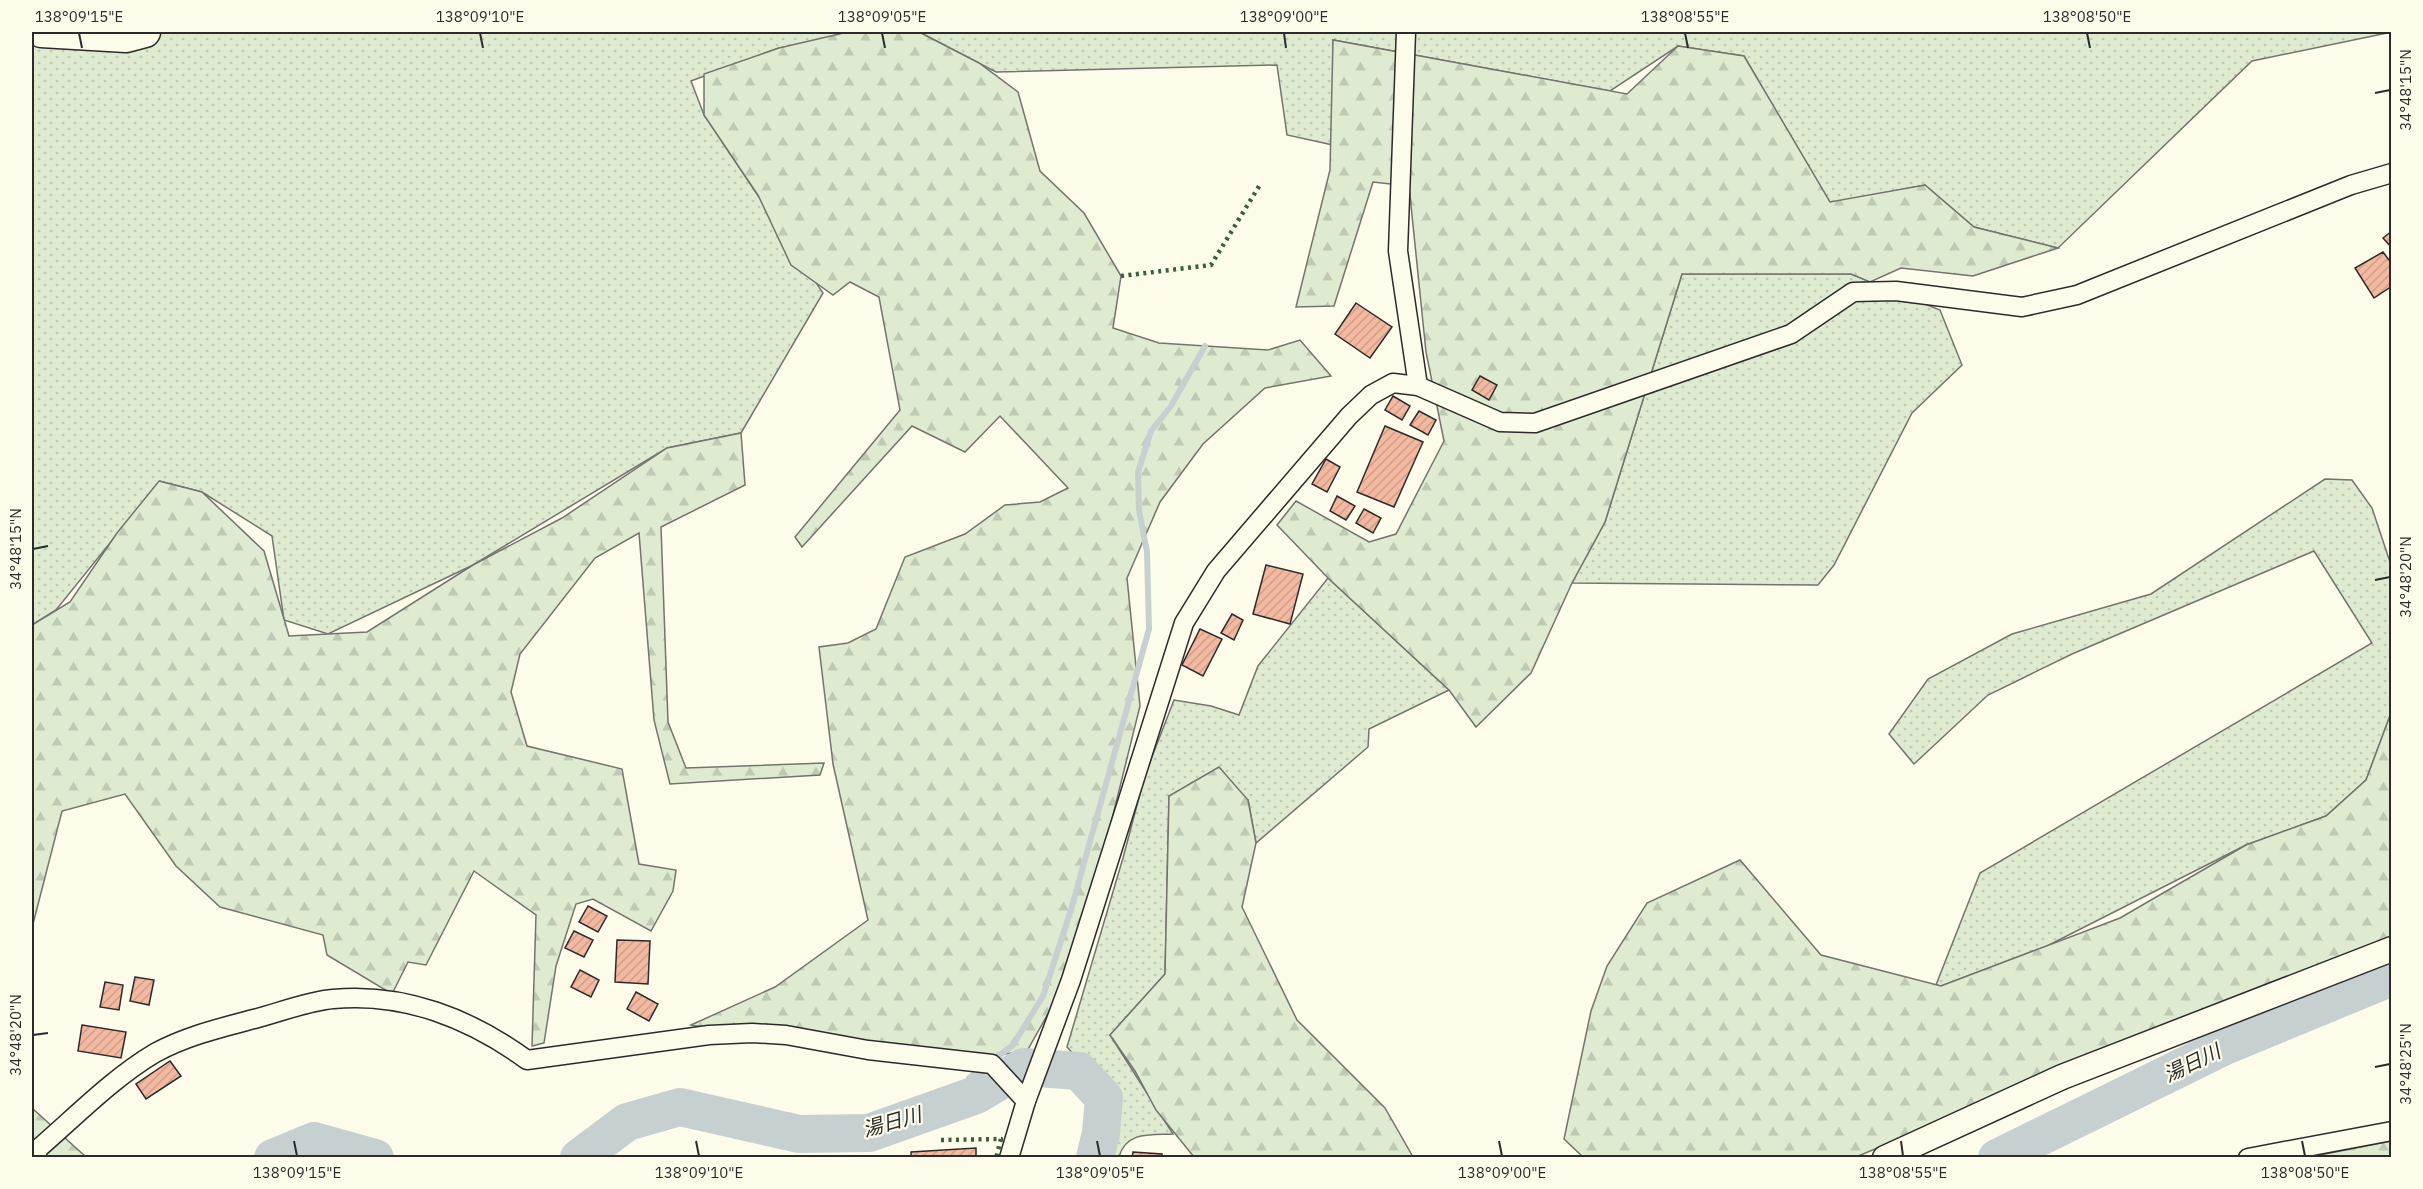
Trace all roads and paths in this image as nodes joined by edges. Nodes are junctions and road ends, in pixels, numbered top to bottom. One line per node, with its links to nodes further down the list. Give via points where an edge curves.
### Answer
1 (41, 32): 2 (main road, via 126,37)
2 (145, 32)
3 (1406, 32): 5 (street, via 1398,251)
4 (2391, 173): 5 (street, via 2351,185 2078,295 2022,307 1896,291 1853,292 1791,334 1535,423 1500,422)
5 (1418, 386): 7 (street, via 1393,383 1371,395 1349,416 1216,571 1184,623 1071,980)
6 (2391, 949): 11 (street, via 2062,1077)
7 (1026, 1101): 9 (street, via 992,1065 868,1050 786,1035 709,1035 527,1060 497,1038 413,1004 382,999 331,999 192,1036 155,1054 66,1124 39,1148); 10 (street)
8 (2391, 1131): 12 (street)
9 (35, 1158)
10 (1009, 1158)
11 (1885, 1158)
12 (2248, 1158)

